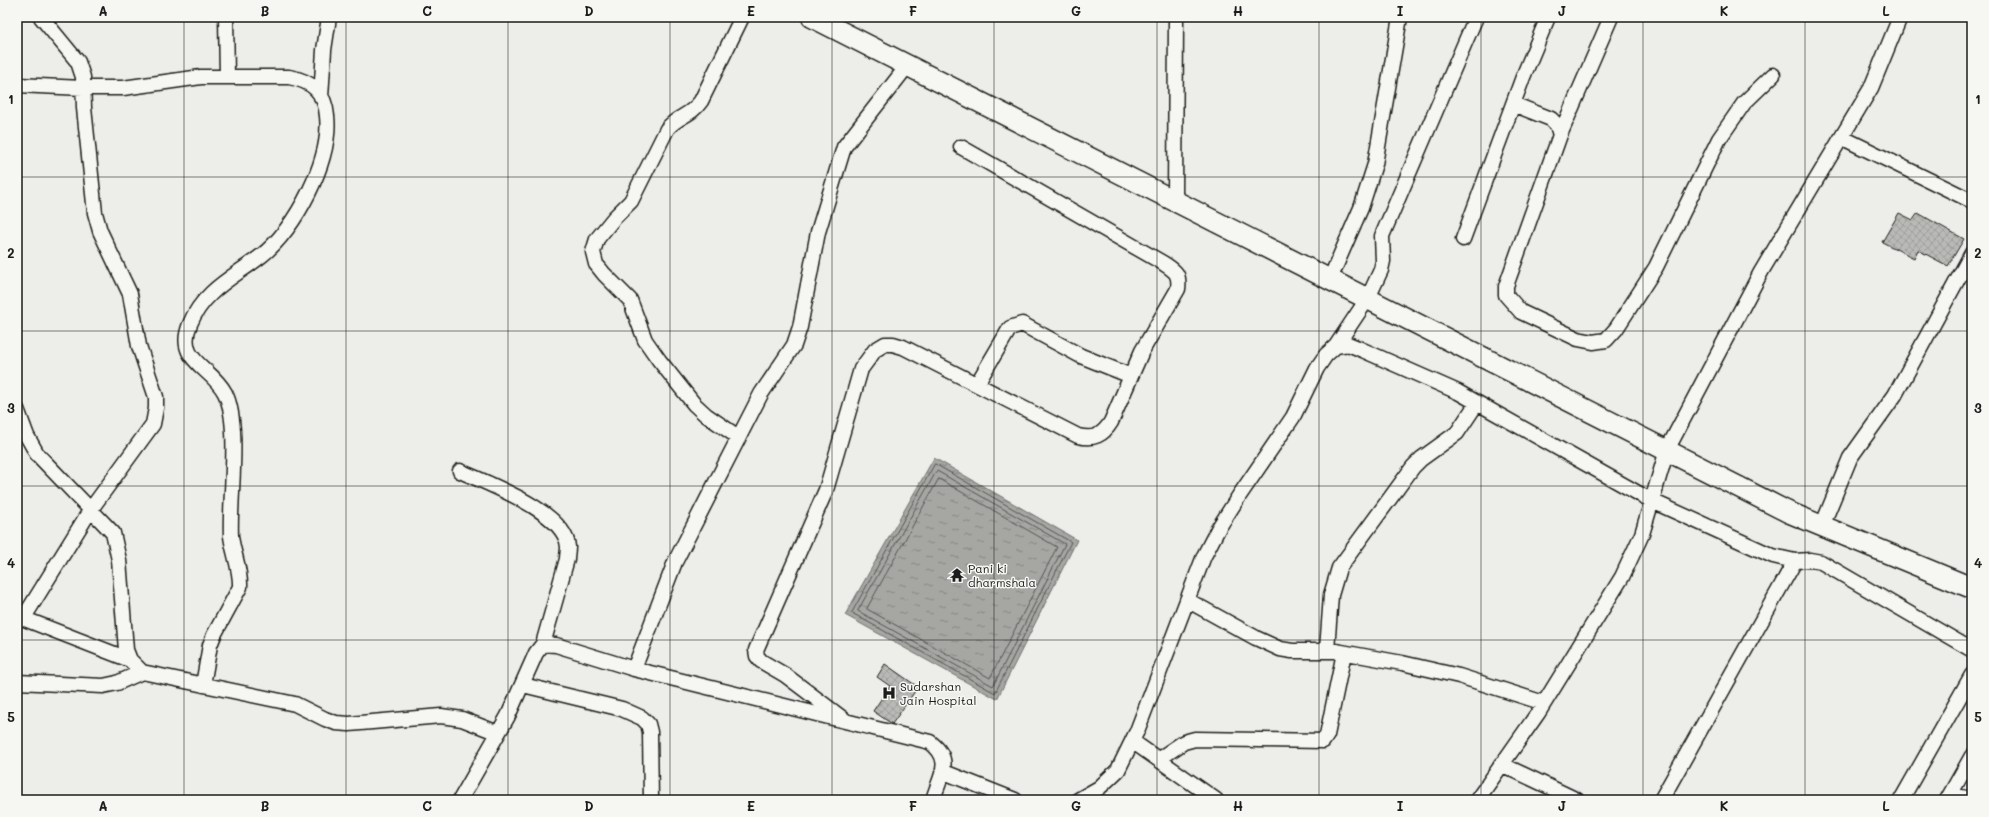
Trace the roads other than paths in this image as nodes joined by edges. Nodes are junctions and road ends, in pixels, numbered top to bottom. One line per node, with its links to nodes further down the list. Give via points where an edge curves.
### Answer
1 (41, 17): 16 (street, via 78,62)
2 (226, 17): 14 (street)
3 (329, 17): 17 (street)
4 (742, 17): 33 (street, via 701,101 695,110 672,123 667,129 631,201 597,239 593,252 596,264 630,300 645,340 659,360 694,404)
5 (812, 17): 12 (main road)
6 (1176, 17): 22 (street)
7 (1400, 17): 26 (street, via 1375,164 1361,208)
8 (1476, 17): 27 (street, via 1382,236 1381,270)
9 (1548, 17): 18 (street)
10 (1611, 17): 19 (street)
11 (1900, 17): 20 (street, via 1871,88)
12 (908, 65): 22 (main road); 33 (street, via 844,147 818,232 800,327 794,345 761,394)
13 (1773, 75): 19 (street, via 1744,103 1719,139 1656,267 1616,329 1606,340 1593,342 1578,339 1521,312 1506,295 1506,286)
14 (227, 76): 16 (street, via 123,88); 17 (street, via 289,77 314,86)
15 (17, 84): 16 (street)
16 (83, 88): 37 (street, via 95,213 100,231 130,294 139,346 156,397 153,424)
17 (321, 96): 52 (street, via 327,111 327,141 309,191 283,233 262,256 215,288 203,300 185,337 187,349 196,362 217,381 225,393 229,406 232,429 232,539 240,579 240,587 210,645)
18 (1513, 104): 19 (street, via 1551,119); 24 (street)
19 (1560, 135)
20 (1843, 138): 23 (street); 34 (street, via 1761,272)
21 (961, 146): 29 (street, via 1175,271 1179,279 1178,289 1151,333)
22 (1174, 200): 26 (main road)
23 (1972, 201)
24 (1463, 239)
25 (1972, 253): 38 (street, via 1895,395 1850,458)
26 (1330, 279): 27 (main road)
27 (1368, 298): 28 (street); 34 (main road)
28 (1336, 346): 31 (street, via 1348,344 1358,348 1458,392); 41 (street, via 1317,368 1284,432 1218,529 1204,556)
29 (1131, 376): 30 (street, via 1081,356 1022,324 1010,328); 30 (street, via 1105,430 1098,436 1087,438 1078,436)
30 (977, 384): 55 (street, via 893,344 885,344 875,350 861,368 826,490 756,650 761,661 785,675)
31 (1477, 403): 36 (street); 44 (street, via 1457,433 1413,467 1339,568 1331,595)
32 (17, 409): 37 (street, via 37,454)
33 (738, 437): 48 (street, via 675,562)
34 (1667, 450): 36 (street); 38 (main road, via 1788,512)
35 (460, 472): 43 (street, via 537,508 553,521 563,534 568,546 567,559)
36 (1652, 501): 39 (street, via 1773,556); 54 (street, via 1642,534 1622,577)
37 (91, 509): 42 (street); 47 (street, via 113,533 116,543 126,650)
38 (1822, 526): 40 (main road)
39 (1794, 561): 45 (street, via 1810,560 1826,565); 72 (street)
40 (1972, 588)
41 (1187, 600): 44 (street, via 1280,649); 57 (street)
42 (20, 618): 47 (street)
43 (543, 644): 48 (street, via 556,645); 53 (street, via 536,653)
44 (1327, 650): 46 (street)
45 (1972, 650)
46 (1344, 653): 54 (street, via 1459,676); 59 (street, via 1328,735 1323,741 1195,739 1184,742)
47 (130, 660): 49 (street)
48 (634, 669): 55 (street)
49 (142, 672): 51 (street, via 103,686); 52 (street)
50 (1972, 674): 73 (street)
51 (17, 682)
52 (203, 685): 56 (street, via 295,704 336,723 441,716 462,719)
53 (523, 685): 56 (street); 65 (street, via 622,709 642,718 648,724 650,732)
54 (1544, 703): 60 (street)
55 (846, 720): 61 (street, via 930,742 942,755)
56 (498, 733): 64 (street)
57 (1132, 741): 59 (street); 68 (street, via 1118,770 1099,788)
58 (1972, 756): 62 (street)
59 (1159, 759): 69 (street)
60 (1501, 764): 70 (street); 71 (street)
61 (944, 772): 66 (street); 67 (street)
62 (1949, 798): 63 (street)
63 (1972, 799)
64 (460, 800)
65 (651, 800)
66 (933, 800)
67 (1015, 800)
68 (1078, 800)
69 (1216, 800)
70 (1477, 800)
71 (1577, 800)
72 (1661, 800)
73 (1901, 800)

